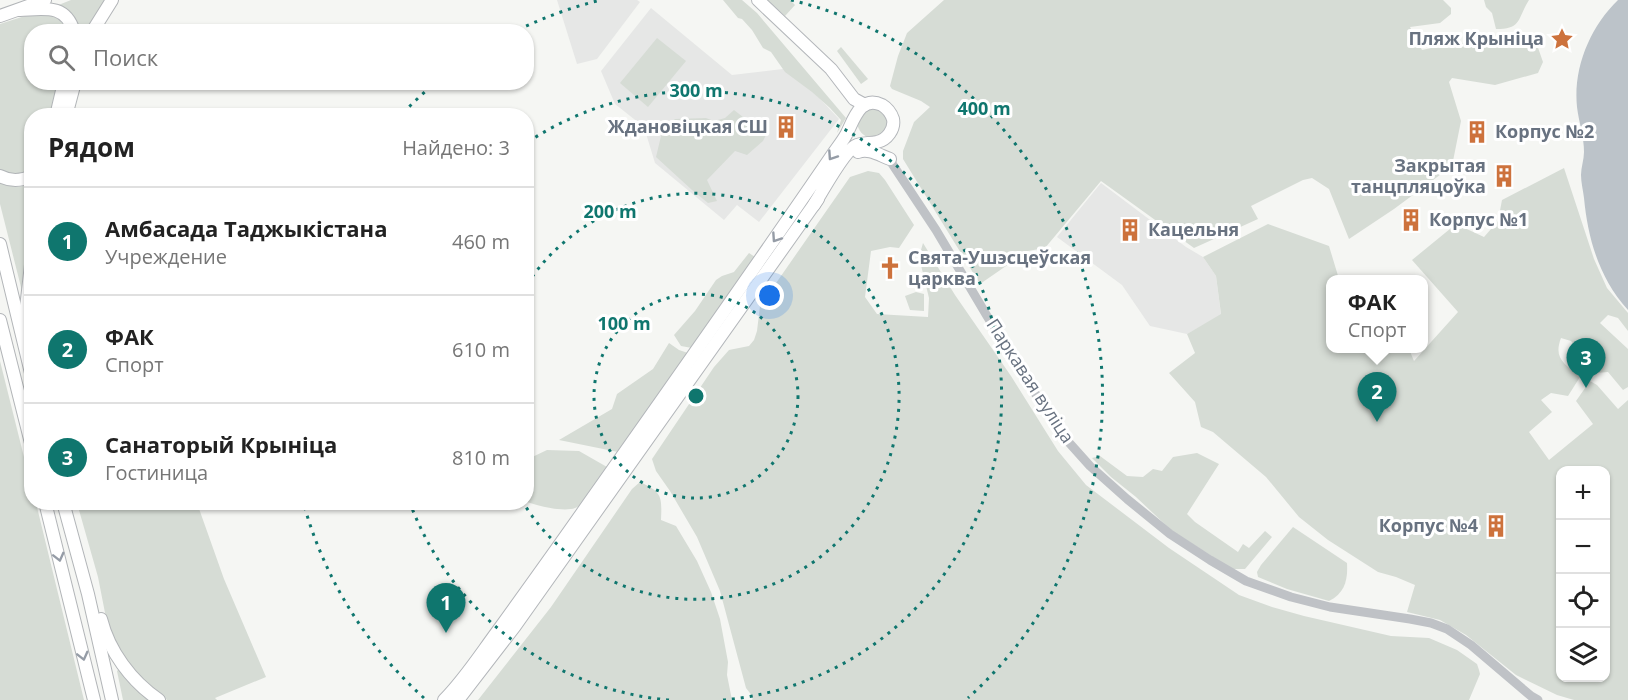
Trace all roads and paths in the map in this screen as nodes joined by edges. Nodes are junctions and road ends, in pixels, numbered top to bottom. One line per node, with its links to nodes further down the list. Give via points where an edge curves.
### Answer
1 (45, 0): 4 (main road)
2 (112, 0): 7 (main road)
3 (758, 0): 10 (main road, via 831,69)
4 (20, 10): 5 (main road); 6 (main road, via 51,8 68,18)
5 (0, 16)
6 (71, 24)
7 (97, 24)
8 (62, 90): 12 (main road)
9 (73, 90): 13 (main road)
10 (849, 94): 11 (main road); 14 (main road)
11 (865, 105): 14 (main road); 15 (main road, via 877,103 888,110 893,124)
12 (58, 108)
13 (68, 108)
14 (854, 117): 16 (main road, via 855,131); 32 (main road, one-way to 32, via 845,137 652,414)
15 (887, 137): 16 (main road); 17 (street, Паркавая вуліца)
16 (869, 143): 17 (street, Паркавая вуліца); 20 (main road, via 853,147)
17 (890, 159): 20 (main road, via 867,151 857,152); 33 (street, Паркавая вуліца, via 1064,437 1127,499 1170,534 1246,581 1329,607 1440,626 1471,645)
18 (0, 177): 19 (main road)
19 (24, 179)
20 (814, 205): 28 (main road)
21 (0, 244): 23 (main road)
22 (0, 320): 24 (main road)
23 (24, 346)
24 (24, 417)
25 (47, 510): 29 (main road, one-way to 29)
26 (65, 510): 27 (main road)
27 (88, 594): 30 (main road); 31 (main road, via 115,653 139,684)
28 (460, 697)
29 (94, 700)
30 (112, 700)
31 (159, 700)
32 (444, 700)
33 (1538, 700)

